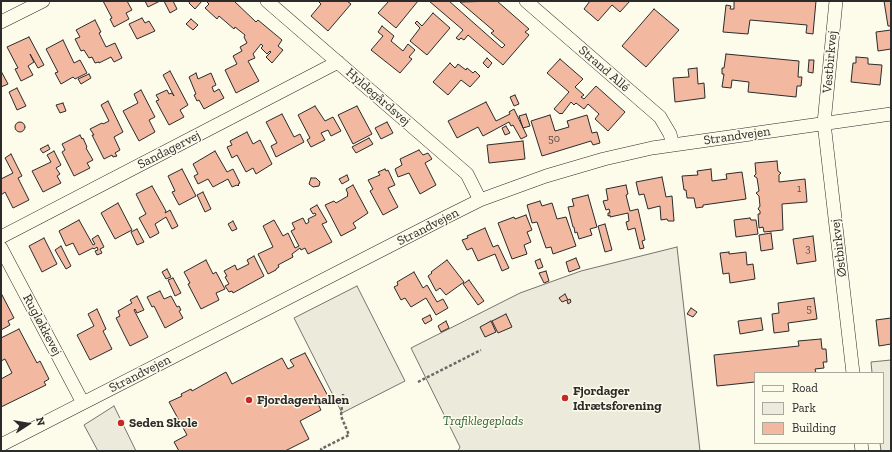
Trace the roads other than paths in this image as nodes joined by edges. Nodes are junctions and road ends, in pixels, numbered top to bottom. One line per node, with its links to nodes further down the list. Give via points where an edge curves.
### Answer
1 (43, 1): 5 (street)
2 (267, 1): 6 (street, Hyldegårdsvej)
3 (526, 1): 9 (street, Strand Allé, via 660,117)
4 (836, 1): 8 (street, Vestbirkvej)
5 (1, 22)
6 (338, 62): 10 (street, Hyldegårdsvej, via 467,174); 11 (street, Sandagervej)
7 (891, 114): 8 (street, Strandvejen)
8 (824, 123): 9 (street, Strandvejen); 13 (street, Østbirkvej)
9 (673, 145): 10 (street, Strandvejen, via 604,158)
10 (480, 200): 14 (street, Strandvejen)
11 (1, 237)
12 (1, 248): 14 (street, Rugløkkevej)
13 (853, 372)
14 (83, 403): 15 (street, Strandvejen)
15 (1, 445)

